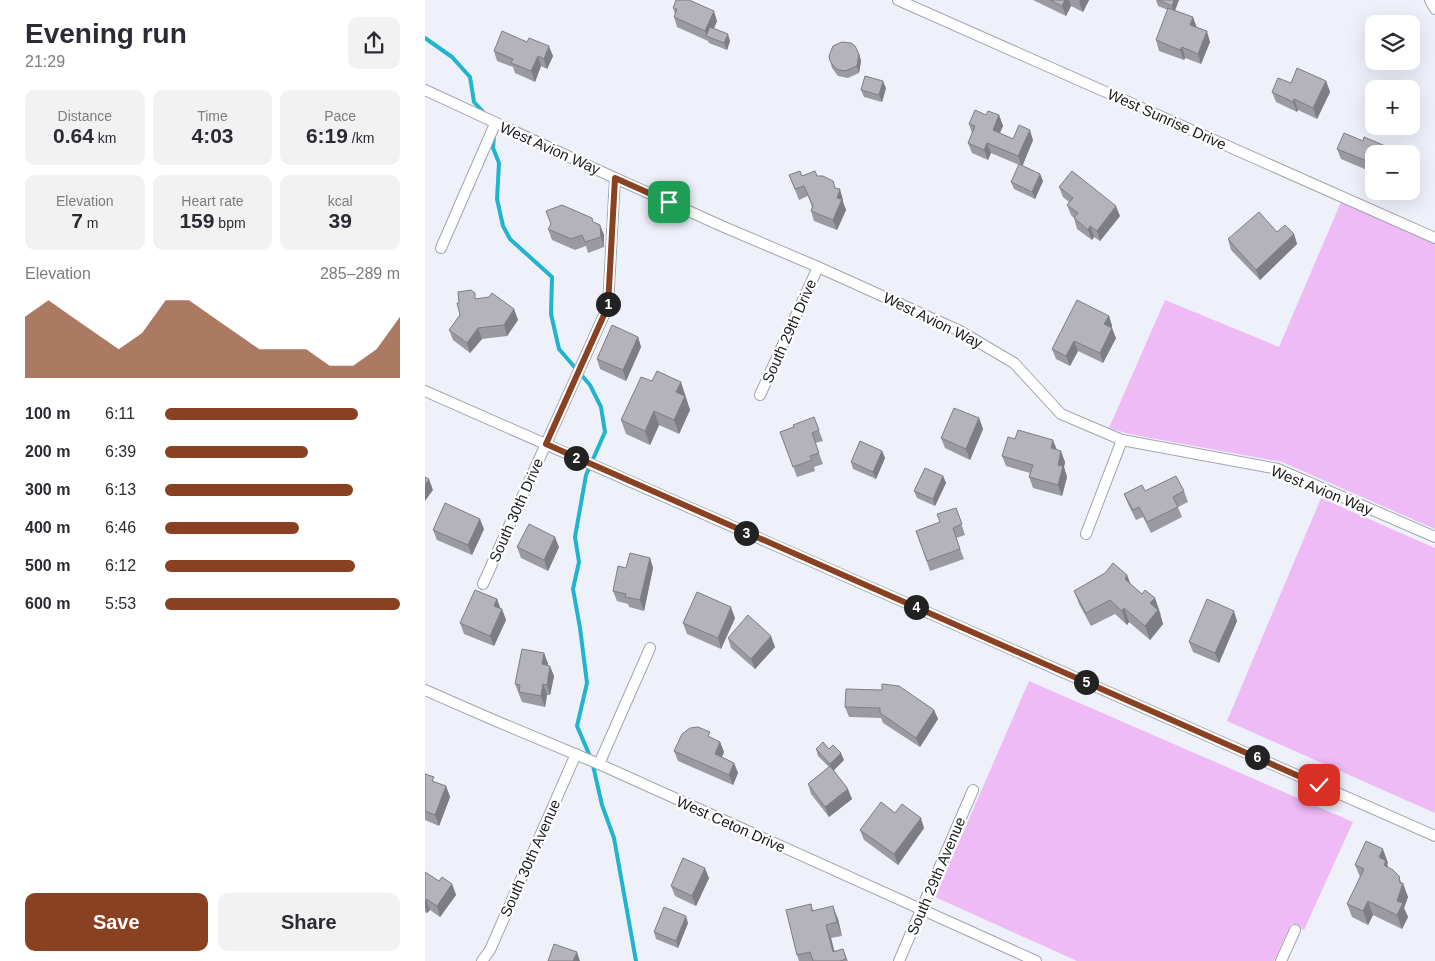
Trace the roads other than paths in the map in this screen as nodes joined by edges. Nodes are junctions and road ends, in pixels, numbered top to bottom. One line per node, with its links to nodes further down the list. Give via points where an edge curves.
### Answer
1 (898, 0): 7 (street, West Sunrise Drive)
2 (1430, 0): 3 (street)
3 (1435, 9)
4 (425, 90): 5 (street, West Avion Way)
5 (495, 124): 6 (street, West Avion Way); 8 (street)
6 (615, 178): 9 (street, West Avion Way); 13 (street, South 30th Drive, via 608,306)
7 (1435, 238)
8 (441, 248)
9 (819, 267): 11 (street, South 29th Drive); 12 (street, West Avion Way, via 961,331 1014,363 1061,414)
10 (425, 391): 13 (street)
11 (760, 395)
12 (1122, 440): 14 (street); 15 (street, West Avion Way, via 1279,469)
13 (546, 444): 16 (street, South 30th Drive); 22 (street)
14 (1086, 534)
15 (1435, 537)
16 (483, 584)
17 (649, 648): 20 (street)
18 (425, 690): 19 (street, West Ceton Drive)
19 (576, 754): 20 (street, West Ceton Drive); 25 (street, South 30th Avenue, via 490,950)
20 (599, 764): 23 (street, West Ceton Drive)
21 (973, 790): 23 (street, South 29th Avenue)
22 (1435, 836)
23 (922, 911): 26 (street, South 29th Avenue); 27 (street, West Ceton Drive)
24 (1295, 930): 28 (street)
25 (482, 961)
26 (899, 961)
27 (1036, 961)
28 (1281, 961)

